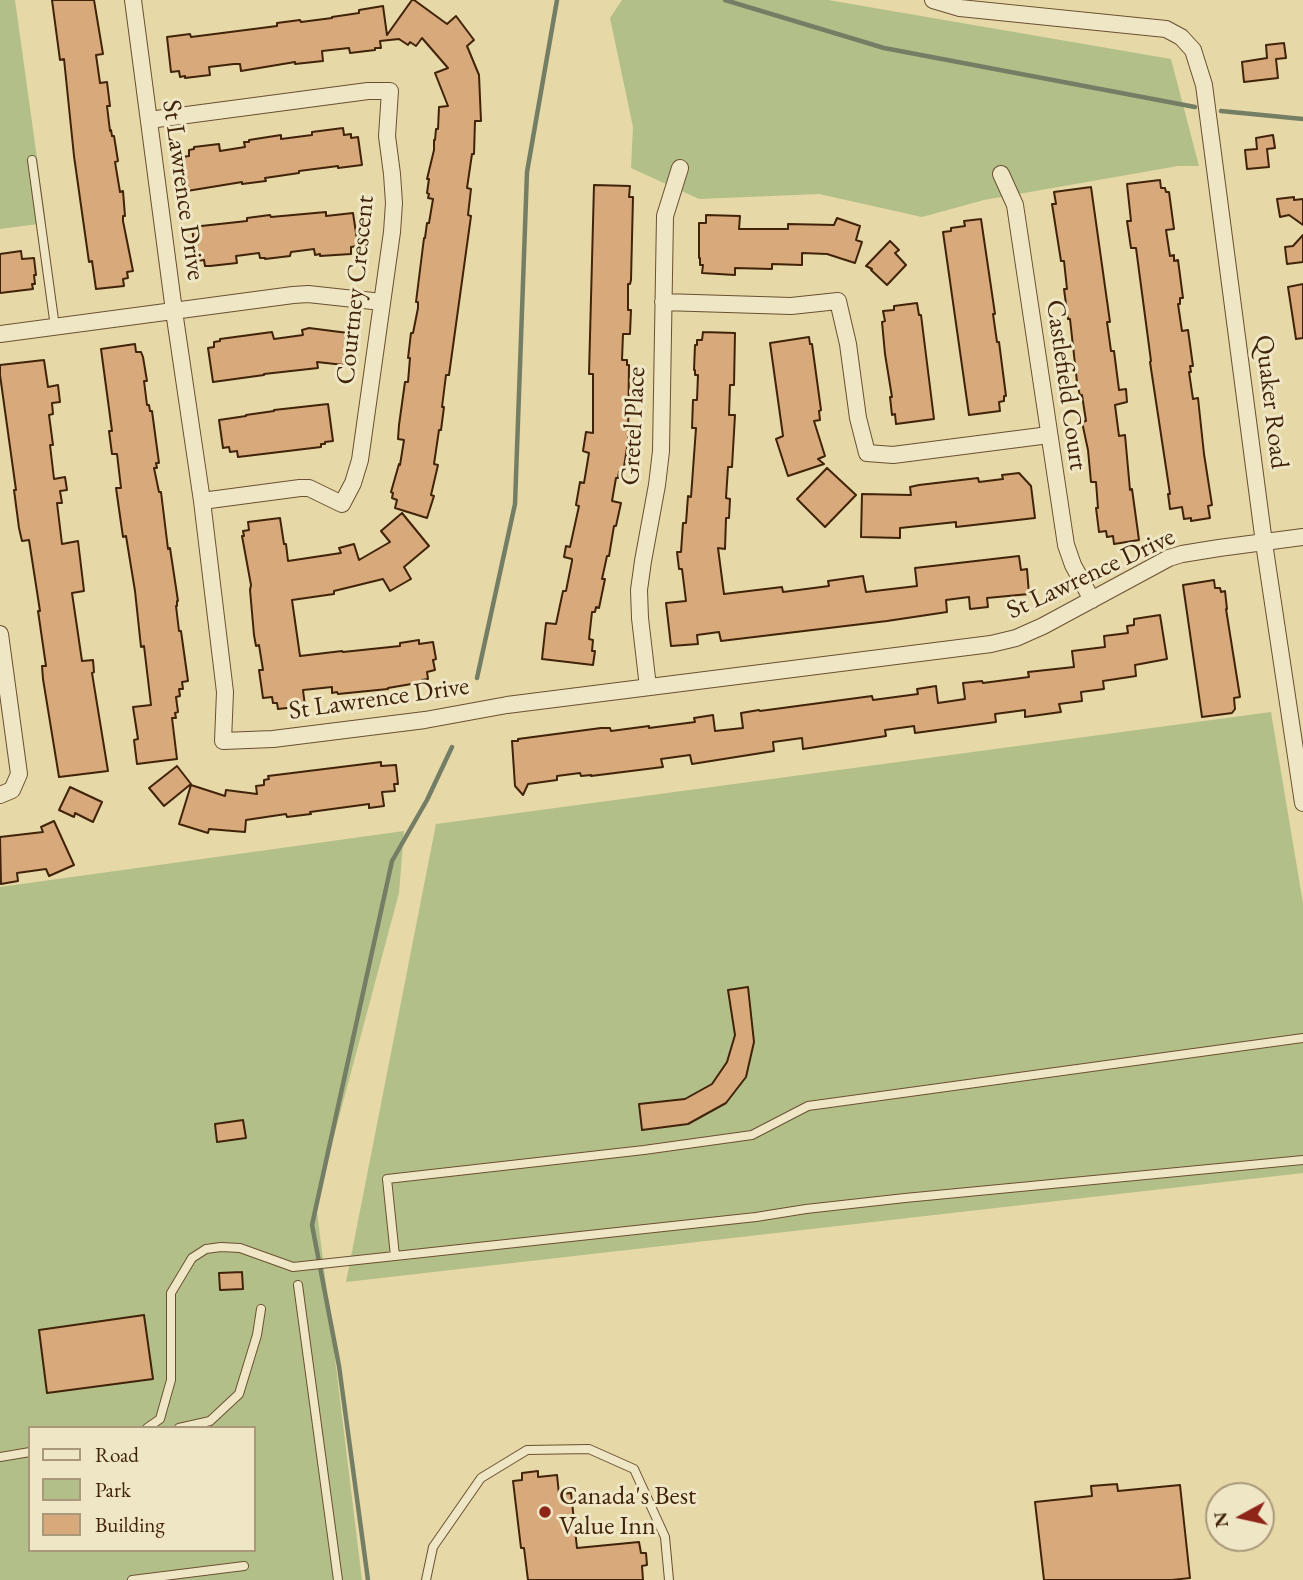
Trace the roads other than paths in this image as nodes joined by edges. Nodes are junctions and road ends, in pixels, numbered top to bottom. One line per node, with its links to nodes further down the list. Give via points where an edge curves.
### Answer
1 (133, 0): 3 (street, St Lawrence Drive)
2 (933, 0): 15 (street, Quaker Road, via 960,8 1166,29 1193,50 1204,85)
3 (149, 120): 7 (street, Courtney Crescent, via 390,91 387,136 394,202); 9 (street, St Lawrence Drive)
4 (32, 160): 10 (lane)
5 (680, 168): 8 (street, Gretel Place, via 665,216)
6 (1001, 174): 12 (street, Castlefield Court, via 1015,205)
7 (382, 302): 9 (street, via 308,294); 13 (street, Courtney Crescent, via 360,460 342,504 309,488)
8 (663, 302): 12 (street, via 791,306 838,301 867,453 893,455); 18 (street, Gretel Place, via 660,462 639,590)
9 (174, 311): 10 (street); 13 (street, St Lawrence Drive)
10 (55, 327): 11 (street)
11 (0, 334)
12 (1049, 435): 16 (street, Castlefield Court, via 1066,545)
13 (202, 501): 18 (street, St Lawrence Drive, via 225,692 223,741 287,738)
14 (1303, 537): 15 (street, St Lawrence Drive)
15 (1264, 542): 16 (street, St Lawrence Drive, via 1169,558); 20 (street, Quaker Road)
16 (1092, 600): 18 (street, St Lawrence Drive, via 1016,638 991,644)
17 (0, 634): 19 (street, via 19,775)
18 (648, 687)
19 (6, 792)
20 (1303, 803)
21 (1303, 1038): 23 (lane, via 808,1106 752,1135 387,1179)
22 (1303, 1160): 23 (lane, via 905,1198)
23 (395, 1256): 26 (lane, via 293,1267 240,1248 221,1247 192,1258 171,1293 171,1380 160,1419)
24 (298, 1285): 32 (lane)
25 (261, 1309): 27 (lane, via 239,1394 210,1421)
26 (150, 1426)
27 (187, 1426)
28 (28, 1452): 29 (lane)
29 (0, 1457)
30 (244, 1566): 31 (lane)
31 (132, 1580)
32 (338, 1580)
33 (426, 1580): 34 (lane, via 433,1547 481,1478 527,1450 589,1449 634,1469 665,1536)
34 (668, 1580)

